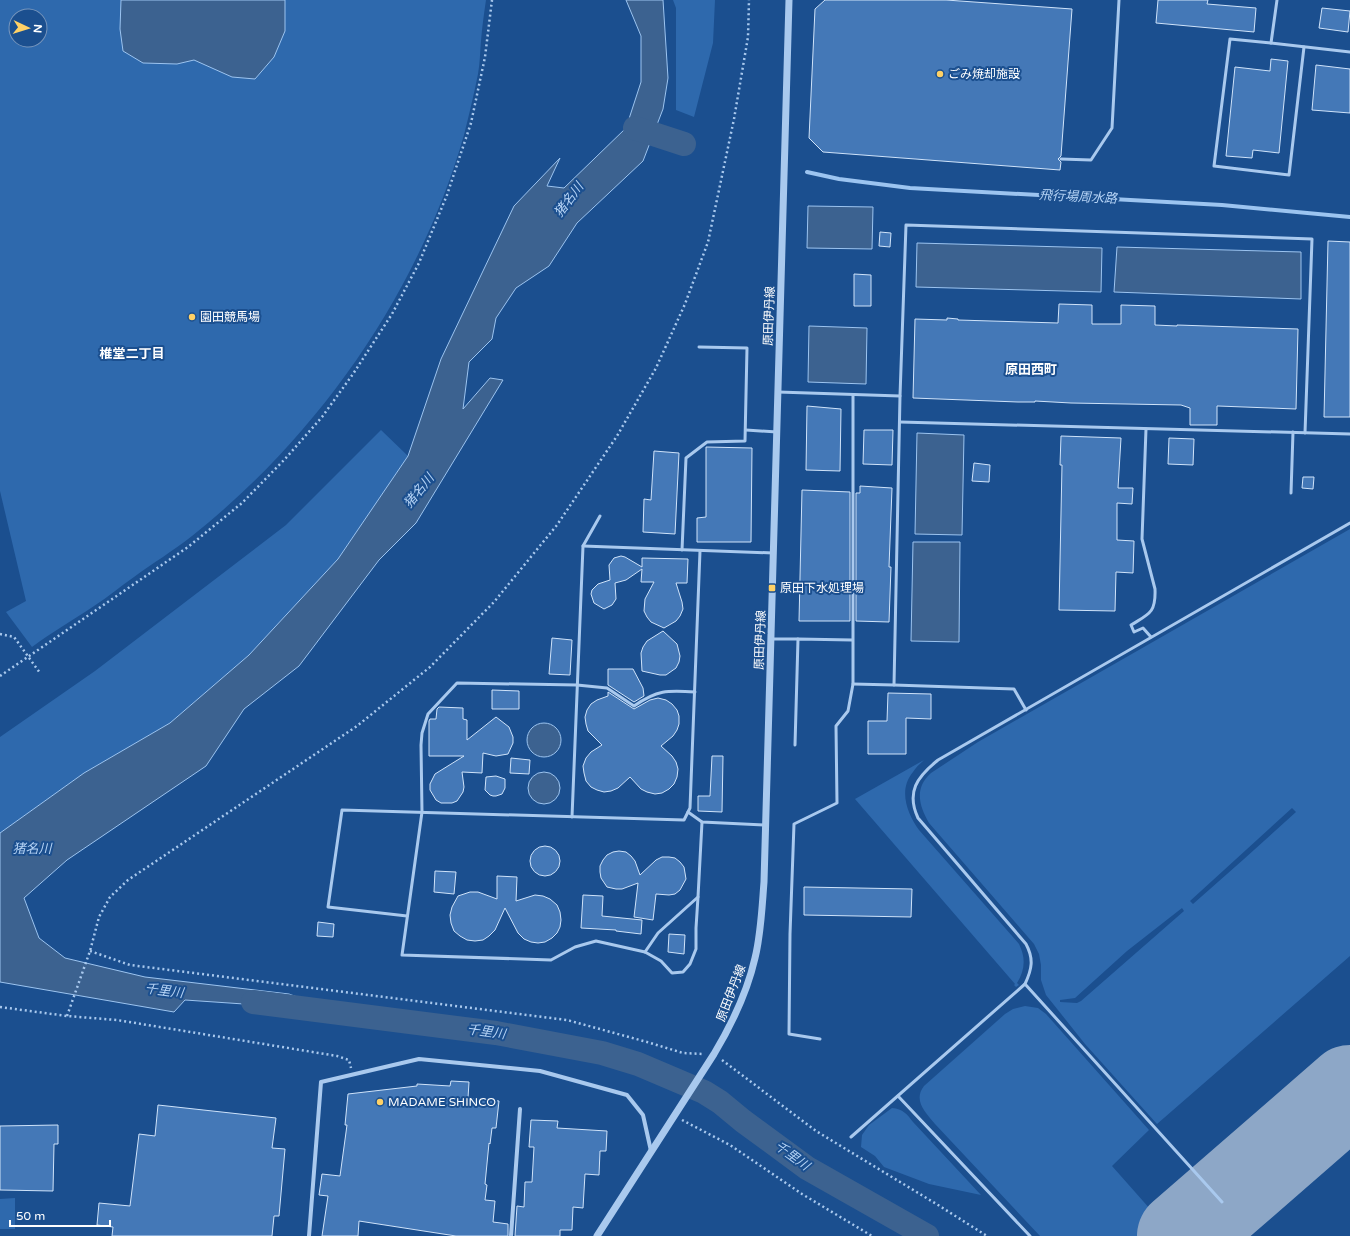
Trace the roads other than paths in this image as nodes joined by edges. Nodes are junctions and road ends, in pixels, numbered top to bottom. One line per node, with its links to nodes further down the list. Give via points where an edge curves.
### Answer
1 (789, 0): 9 (street, 原田伊丹線)
2 (1119, 0): 7 (lane, via 1112,128 1091,160)
3 (1276, 0): 4 (lane)
4 (1271, 43): 5 (lane); 5 (lane, via 1230,39 1214,166 1289,175)
5 (1304, 47): 6 (lane)
6 (1350, 52)
7 (1061, 159)
8 (699, 347): 14 (lane, via 747,348)
9 (778, 392): 10 (lane); 15 (street, 原田伊丹線)
10 (853, 395): 11 (lane); 29 (lane)
11 (900, 396): 12 (lane); 17 (lane, via 906,225 1312,239)
12 (900, 422): 13 (lane); 32 (lane)
13 (1146, 428): 16 (lane); 26 (lane, via 1142,539 1155,597 1150,613 1131,625 1134,632 1143,628)
14 (746, 430): 15 (lane); 23 (lane, via 745,441 707,442 686,458)
15 (777, 432): 25 (street, 原田伊丹線)
16 (1293, 432): 17 (lane); 19 (lane)
17 (1305, 433): 18 (lane)
18 (1350, 434)
19 (1291, 493)
20 (600, 516): 22 (lane)
21 (1350, 523): 26 (lane)
22 (582, 546): 23 (lane); 31 (lane)
23 (682, 550): 24 (lane)
24 (700, 551): 25 (lane); 33 (lane)
25 (773, 553): 27 (street, 原田伊丹線)
26 (1151, 637): 34 (lane)
27 (771, 639): 28 (lane); 40 (street, 原田伊丹線)
28 (798, 639): 29 (lane); 35 (lane)
29 (852, 640): 30 (lane)
30 (853, 684): 32 (lane); 45 (lane, via 848,711 836,726 837,803 794,824 789,1034)
31 (577, 685): 33 (lane, via 608,688 634,706 661,691); 36 (lane, via 457,683 428,714 422,732); 38 (lane)
32 (894, 685): 34 (lane, via 1014,689)
33 (695, 692): 37 (lane)
34 (1026, 710): 44 (lane, via 938,760 924,771 913,792 914,809 918,818 1032,954)
35 (795, 745)
36 (422, 812): 38 (lane); 42 (lane); 42 (lane, via 342,810 328,907)
37 (688, 812): 38 (lane, via 684,820); 39 (lane)
38 (572, 817)
39 (702, 822): 40 (lane); 41 (lane)
40 (765, 825): 49 (street, 原田伊丹線, via 764,882 756,958 744,995 714,1054)
41 (698, 897): 43 (lane, via 658,933); 43 (lane, via 696,950 683,972 672,973 661,961)
42 (407, 916): 43 (lane, via 402,955 551,960 575,947 596,941)
43 (645, 952)
44 (1025, 984): 46 (lane); 50 (lane)
45 (820, 1039)
46 (898, 1096): 48 (lane); 54 (lane)
47 (520, 1109): 52 (street)
48 (851, 1137)
49 (651, 1152): 51 (street, via 643,1115 627,1095 540,1071 419,1059 321,1082); 53 (street, 原田伊丹線)
50 (1222, 1202)
51 (309, 1236)
52 (511, 1236)
53 (597, 1236)
54 (1030, 1236)

